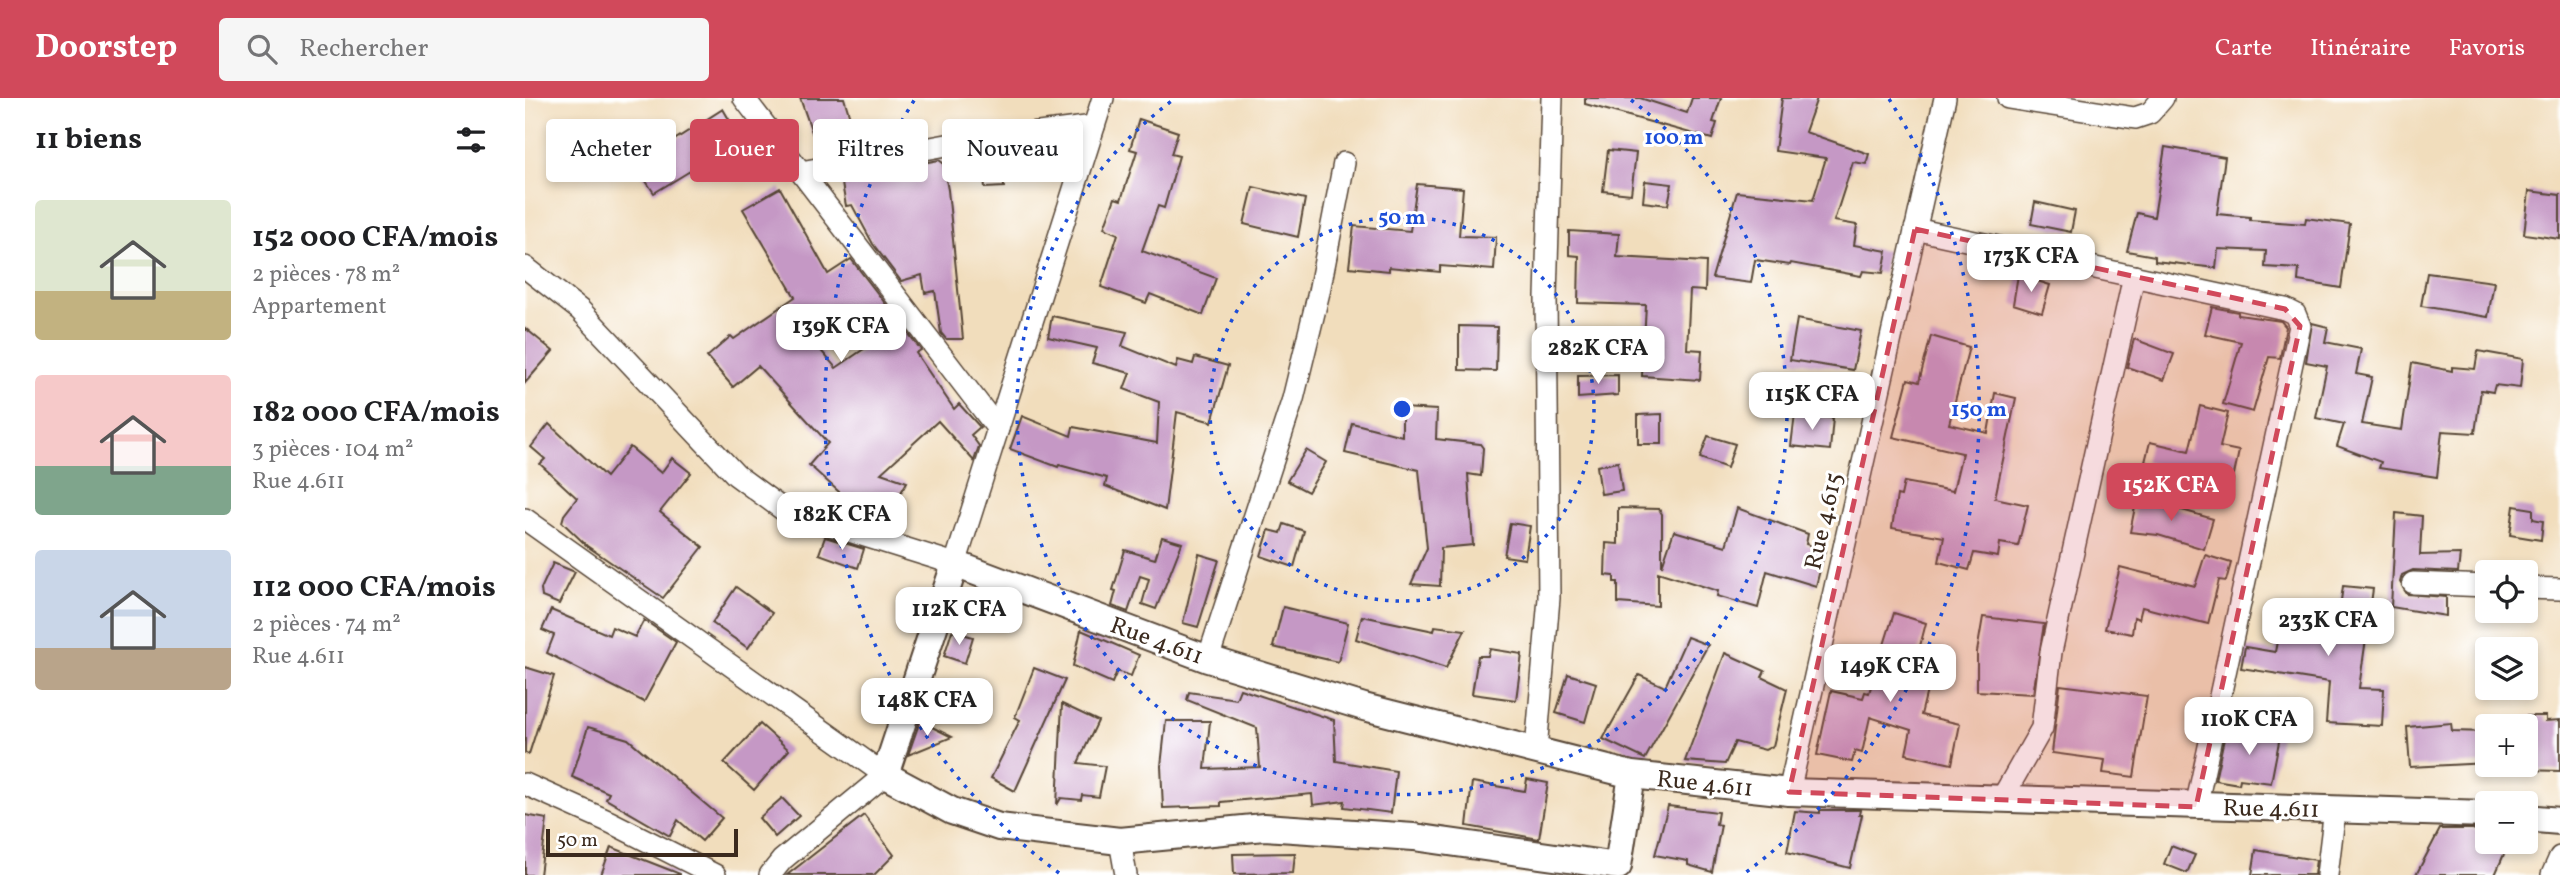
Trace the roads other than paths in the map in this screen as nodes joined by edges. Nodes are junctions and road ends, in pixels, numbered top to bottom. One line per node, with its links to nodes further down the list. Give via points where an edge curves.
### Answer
1 (744, 98): 9 (street)
2 (1103, 98): 7 (street)
3 (1552, 98): 21 (street, via 1546,297 1549,597)
4 (1945, 98): 10 (street, Rue 4.615)
5 (2008, 98): 6 (street, via 2135,118 2150,113)
6 (2163, 98)
7 (1094, 126): 9 (street, via 952,144); 13 (street)
8 (1344, 163): 20 (street, via 1293,399)
9 (801, 172): 13 (street)
10 (1915, 229): 12 (street); 25 (street, Rue 4.615)
11 (525, 267): 15 (street, via 580,310 736,475 785,510)
12 (2134, 276): 26 (street, via 2052,652 2042,728); 27 (street, via 2285,309 2295,314 2300,326)
13 (998, 429): 15 (street)
14 (525, 519): 22 (street)
15 (955, 564): 20 (street, Rue 4.611); 22 (street)
16 (2413, 583): 17 (street)
17 (2475, 586)
18 (2538, 588): 19 (street)
19 (2560, 589)
20 (1208, 659): 21 (street, Rue 4.611, via 1364,707)
21 (1536, 750): 23 (street, Rue 4.611)
22 (885, 775): 32 (street, via 952,811 999,827); 36 (street, via 818,828)
23 (1632, 775): 25 (street, Rue 4.611); 34 (street)
24 (525, 784): 35 (street)
25 (1789, 792): 26 (street, Rue 4.611)
26 (2001, 800): 27 (street, Rue 4.611)
27 (2196, 807): 28 (street, Rue 4.611)
28 (2335, 809): 29 (street, Rue 4.611); 38 (street)
29 (2475, 814)
30 (2538, 819): 31 (street)
31 (2560, 821)
32 (1120, 841): 34 (street, via 1264,827 1414,837); 37 (street)
33 (2560, 857): 39 (street)
34 (1617, 871)
35 (715, 875)
36 (770, 875)
37 (1126, 875)
38 (2327, 875)
39 (2552, 875)

